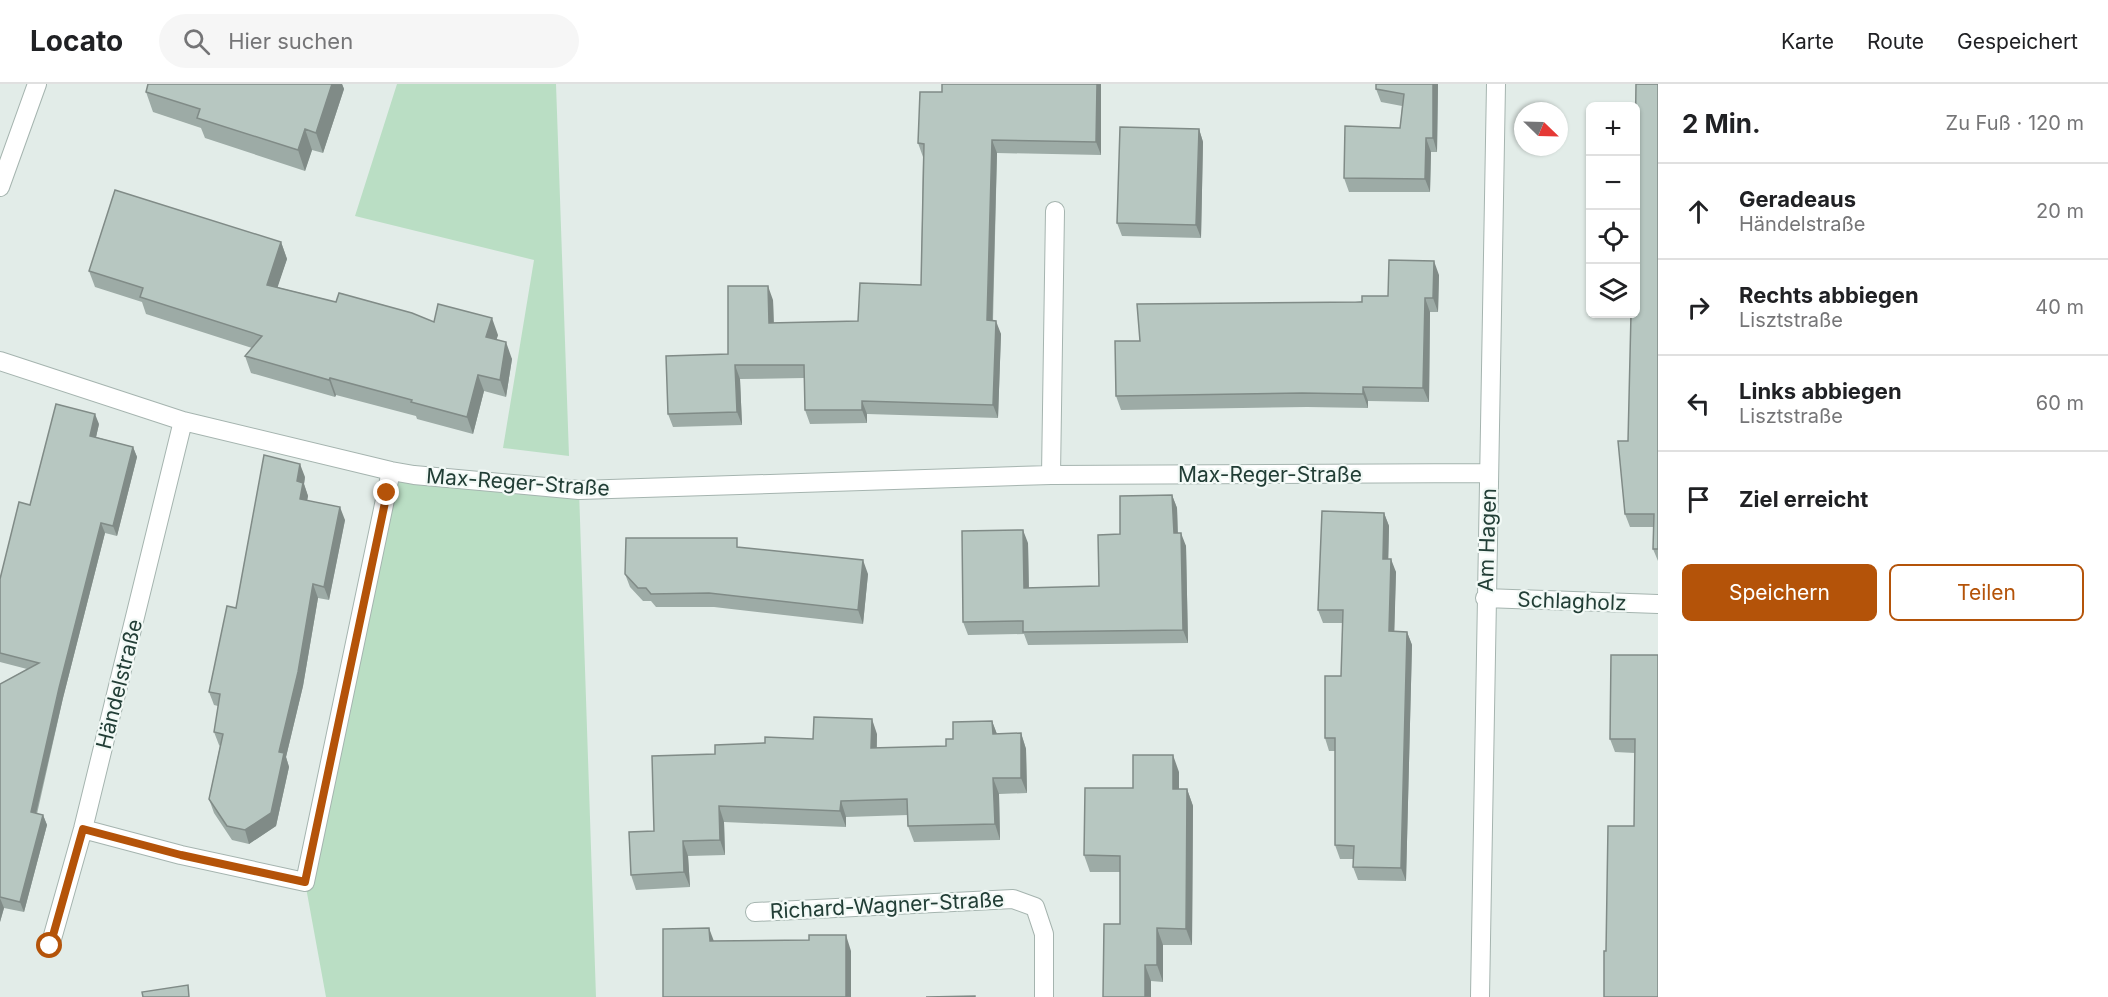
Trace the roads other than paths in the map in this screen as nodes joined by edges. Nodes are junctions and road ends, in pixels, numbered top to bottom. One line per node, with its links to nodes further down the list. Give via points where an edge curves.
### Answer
1 (37, 84): 3 (street)
2 (1496, 84): 8 (street, Am Hagen)
3 (0, 187)
4 (1055, 210): 9 (street)
5 (0, 362): 6 (street, Max-Reger-Straße)
6 (183, 421): 7 (street, Max-Reger-Straße); 12 (street, Händelstraße)
7 (391, 471): 9 (street, Max-Reger-Straße, via 579,490); 12 (street, via 305,882)
8 (1489, 473): 9 (street, Max-Reger-Straße); 10 (street, Am Hagen)
9 (1051, 475)
10 (1485, 598): 11 (street, Schlagholz); 16 (street, Am Hagen)
11 (1658, 604)
12 (83, 829): 14 (street, Händelstraße)
13 (755, 912): 15 (street, Richard-Wagner-Straße, via 1013,899 1035,907 1044,934)
14 (50, 946)
15 (1044, 997)
16 (1480, 997)

